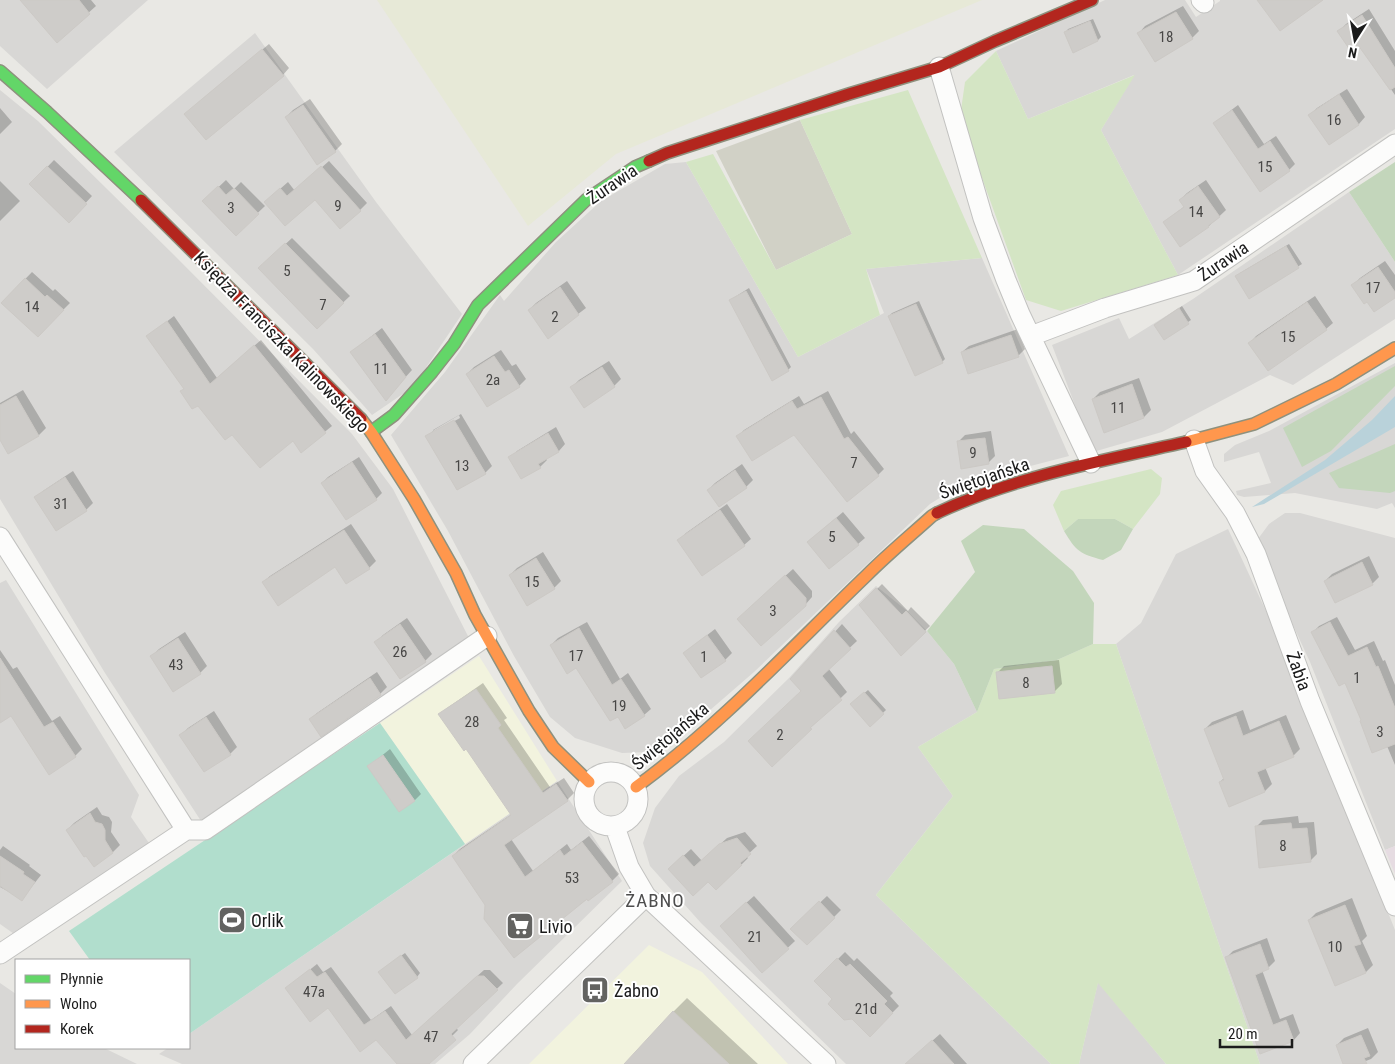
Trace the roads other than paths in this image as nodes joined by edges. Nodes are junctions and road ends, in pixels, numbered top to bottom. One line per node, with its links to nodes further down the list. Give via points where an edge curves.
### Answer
1 (1092, 0): 2 (street, Żurawia)
2 (939, 68): 5 (street, via 983,218); 7 (street, Żurawia, via 694,144 635,167 587,199 478,305 432,372 394,415)
3 (0, 71): 7 (street, Księdza Franciszka Kalinowskiego, via 160,217)
4 (1395, 144): 5 (street, Żurawia, via 1194,281 1105,308)
5 (1031, 336): 9 (street)
6 (1395, 348): 8 (street, Świętojańska, via 1336,384 1263,420)
7 (371, 432): 11 (street, Księdza Franciszka Kalinowskiego, via 456,573)
8 (1194, 440): 9 (street, Świętojańska); 17 (street, Żabia, via 1205,471 1234,513 1256,554 1310,701)
9 (1091, 463): 13 (street, Świętojańska, via 995,490 932,516 705,732)
10 (0, 537): 15 (street)
11 (486, 636): 12 (street, Księdza Franciszka Kalinowskiego, via 553,747); 15 (street, via 205,830)
12 (589, 782): 13 (street, via 600,773 614,771 627,776); 14 (street, via 583,797 586,813 598,824)
13 (636, 787): 14 (street, via 639,800 636,812 627,822)
14 (615, 827): 16 (street, via 629,868)
15 (186, 830): 18 (street)
16 (646, 896): 19 (street); 20 (street)
17 (1395, 906)
18 (0, 954)
19 (474, 1064)
20 (826, 1064)

